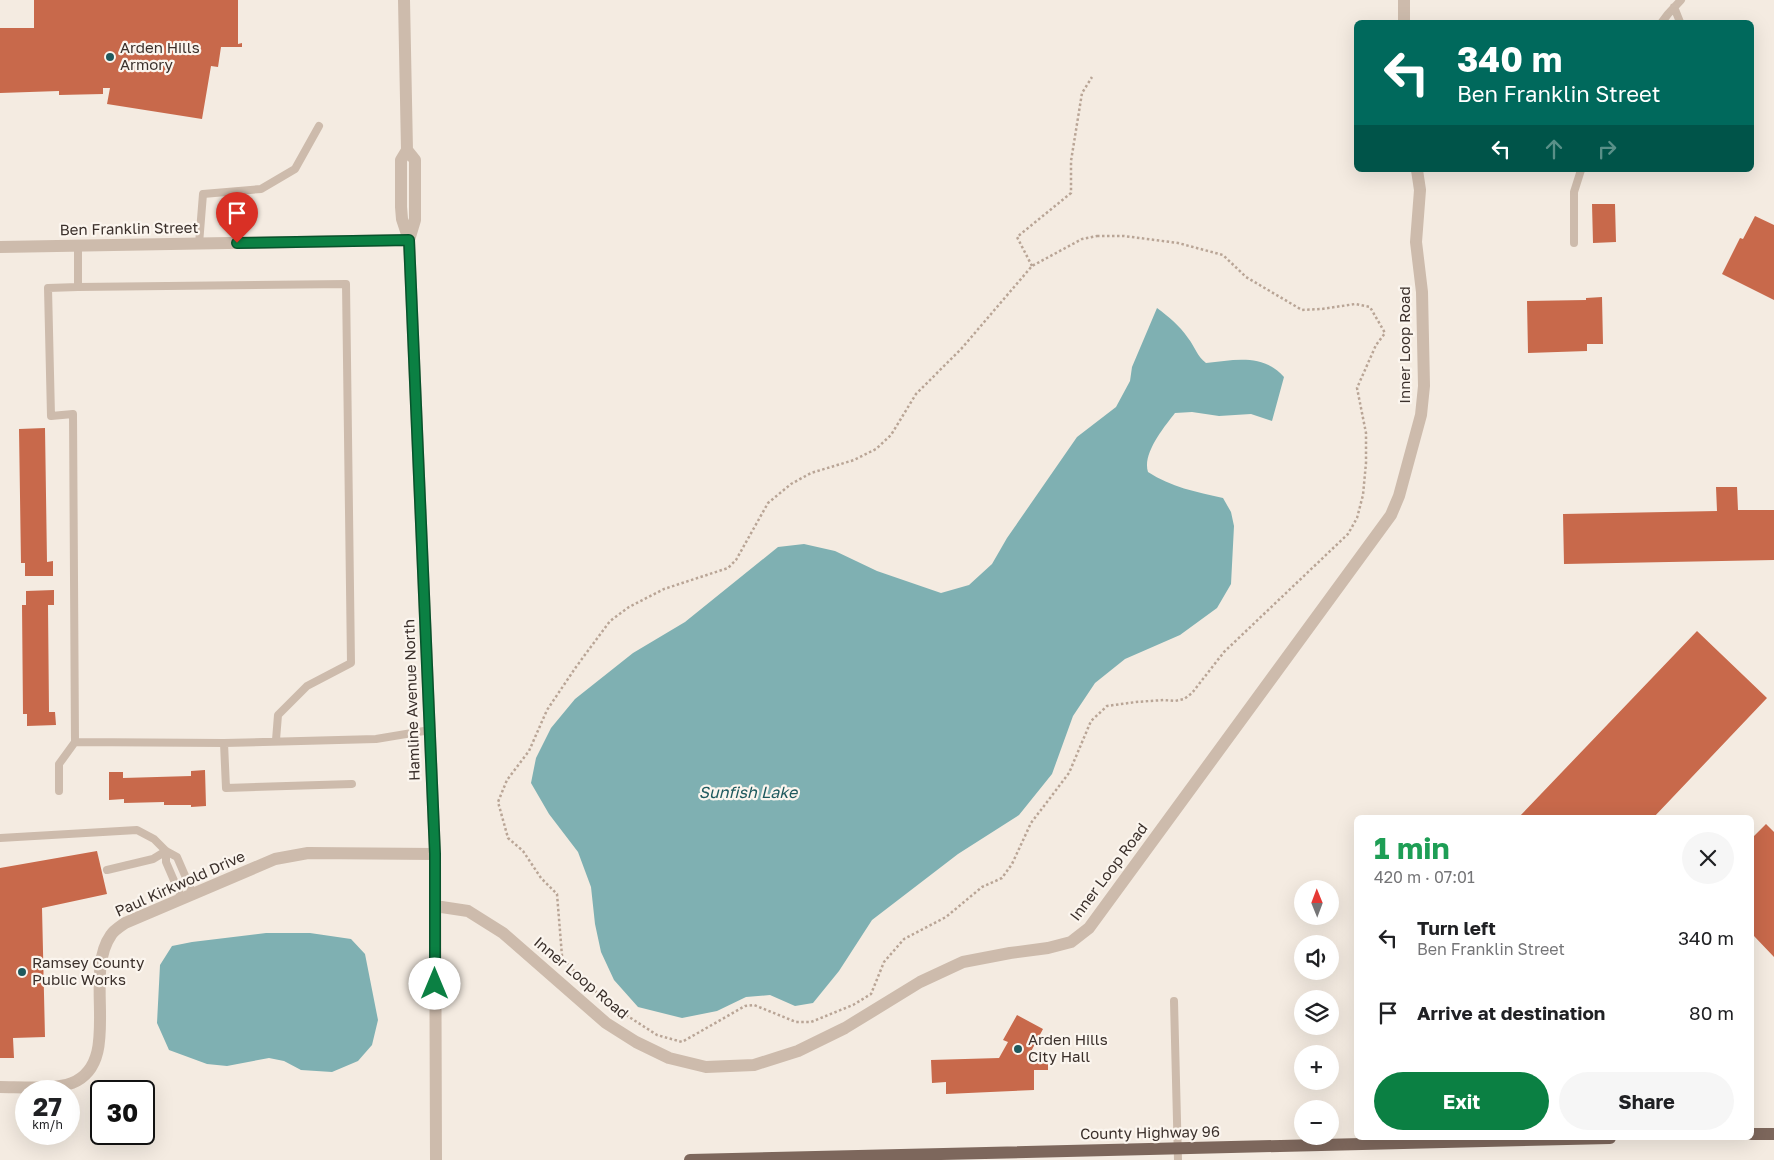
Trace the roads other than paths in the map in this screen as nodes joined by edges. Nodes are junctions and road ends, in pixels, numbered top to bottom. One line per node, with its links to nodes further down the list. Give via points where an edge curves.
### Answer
1 (404, 0): 11 (street, Hamline Avenue North, via 407,150 415,160 415,220)
2 (1404, 0): 5 (street)
3 (1681, 0): 4 (lane)
4 (1674, 7): 6 (lane); 7 (lane)
5 (1404, 20)
6 (1664, 20)
7 (1679, 20)
8 (319, 126): 13 (lane, via 295,169 261,189 203,194)
9 (1417, 172): 28 (street, Inner Loop Road, via 1420,190 1416,242 1422,292 1424,386 1421,415 1391,515 1089,928 1071,942 963,962 920,982 845,1028 798,1051 754,1065 706,1067 669,1058 636,1042 606,1023 503,933 468,911)
10 (1580, 172): 12 (lane, via 1574,192)
11 (409, 240): 13 (street, Ben Franklin Street); 17 (street, Hamline Avenue North)
12 (1574, 243)
13 (198, 244): 14 (street, Ben Franklin Street)
14 (78, 246): 15 (street, Ben Franklin Street); 16 (lane)
15 (0, 247)
16 (78, 288): 18 (lane, via 346,284 351,663 307,686 278,715); 19 (lane, via 48,288 51,416 73,414)
17 (430, 730): 18 (lane, via 376,738); 25 (street, Hamline Avenue North)
18 (276, 740): 20 (lane)
19 (75, 742): 20 (lane); 22 (lane, via 59,764)
20 (224, 743): 21 (lane, via 226,788)
21 (352, 784)
22 (58, 791)
23 (0, 838): 24 (lane, via 137,830 154,839)
24 (166, 851): 26 (lane, via 153,859); 27 (lane, via 166,862); 27 (lane, via 177,857)
25 (435, 854): 27 (street, Paul Kirkwold Drive, via 308,853 275,859); 28 (street, Hamline Avenue North)
26 (107, 870)
27 (187, 896): 30 (street, Paul Kirkwold Drive, via 125,923 111,935 99,970 100,1042 97,1058 87,1072 73,1082 55,1086)
28 (435, 906): 35 (street, Hamline Avenue North)
29 (1174, 1001): 34 (lane)
30 (0, 1087)
31 (1754, 1134): 32 (main road)
32 (1774, 1134)
33 (1556, 1140): 34 (main road, County Highway 96)
34 (1178, 1154): 36 (main road, County Highway 96)
35 (436, 1160)
36 (690, 1160)

